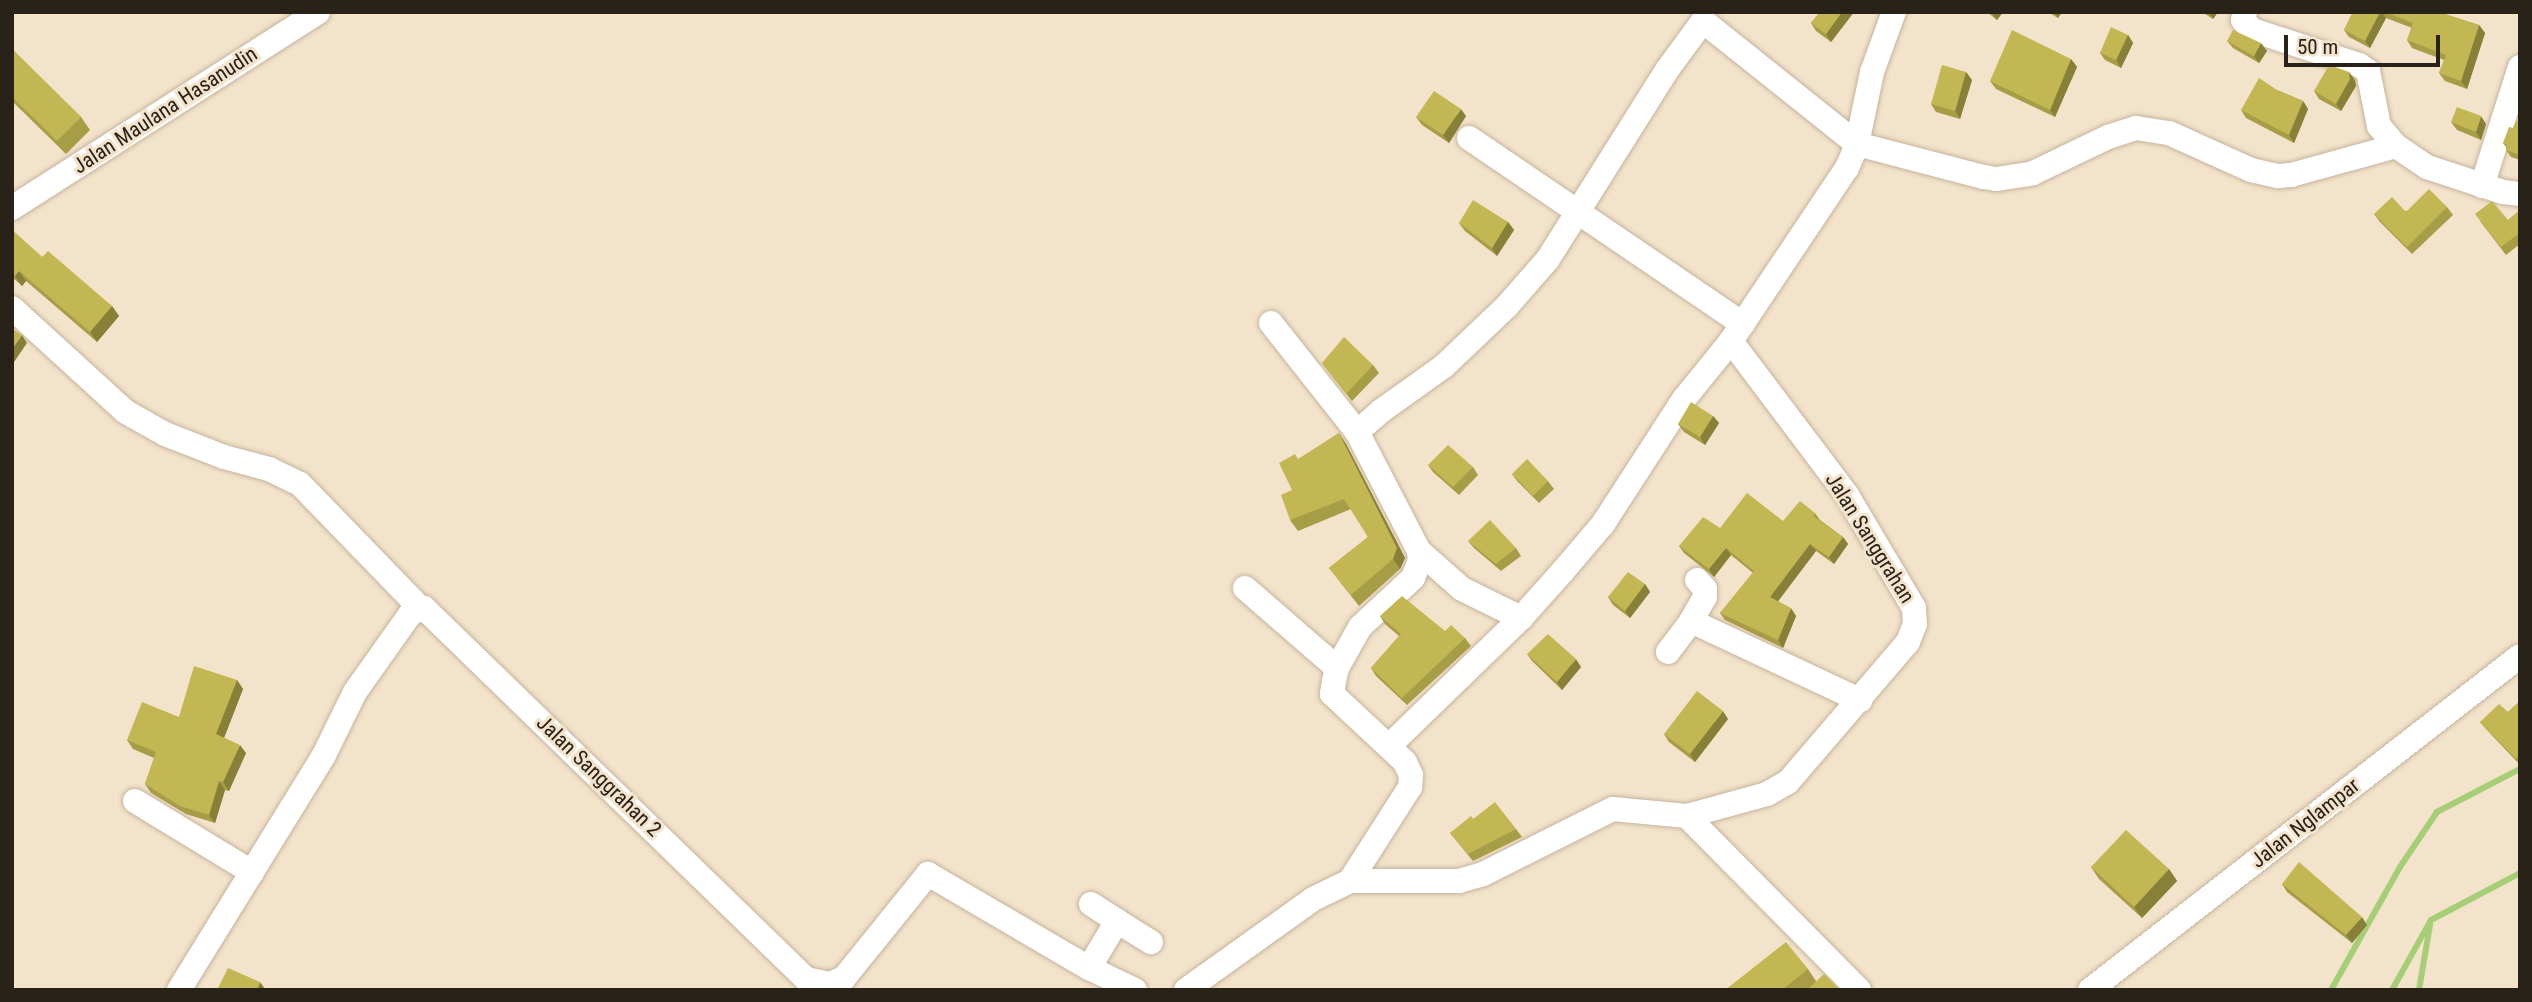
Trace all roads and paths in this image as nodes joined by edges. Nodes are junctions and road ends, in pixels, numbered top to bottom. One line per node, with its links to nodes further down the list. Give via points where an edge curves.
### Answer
1 (318, 12): 11 (street, Jalan Maulana Hasanudin)
2 (1894, 12): 7 (street, via 1872,72)
3 (2245, 12): 8 (street, via 2243,20 2252,30 2368,71 2379,126)
4 (1698, 17): 7 (street); 12 (street)
5 (2520, 67): 9 (street)
6 (1469, 138): 12 (street, Jalan Sanggrahan)
7 (1857, 144): 8 (street, via 1997,179 2050,167 2136,128 2169,133 2251,170 2278,176); 15 (street, via 1847,167)
8 (2396, 146): 9 (street, via 2427,167)
9 (2482, 186): 10 (street)
10 (2520, 194)
11 (12, 208)
12 (1578, 210): 15 (street, Jalan Sanggrahan); 16 (street, via 1548,259 1507,306 1444,366)
13 (12, 308): 20 (street, via 126,412 165,434 300,484)
14 (1271, 324): 16 (street)
15 (1737, 332): 21 (street, via 1684,400 1603,524); 26 (street, Jalan Sanggrahan, via 1847,495 1914,608 1915,624 1908,642)
16 (1357, 432): 17 (street)
17 (1419, 551): 21 (street, via 1462,589); 25 (street, via 1419,569 1413,578 1360,626)
18 (1697, 580): 22 (street, via 1705,597)
19 (1245, 588): 25 (street)
20 (420, 608): 30 (street, via 411,613 355,692 324,755); 35 (street, Jalan Sanggrahan 2, via 430,611 806,979 830,984 844,978 928,874)
21 (1521, 618): 27 (street)
22 (1691, 621): 23 (street); 26 (street)
23 (1668, 652)
24 (2520, 656): 40 (street, Jalan Nglampar)
25 (1337, 668): 27 (street, via 1332,694)
26 (1860, 700): 29 (street, Jalan Sanggrahan, via 1788,782 1767,794)
27 (1389, 746): 31 (street, via 1405,762 1410,787)
28 (135, 801): 30 (street)
29 (1687, 816): 31 (street, via 1613,809 1459,881); 39 (street)
30 (252, 872): 36 (street)
31 (1350, 881): 38 (street, via 1313,899)
32 (1091, 904): 33 (street)
33 (1117, 921): 34 (street); 35 (street)
34 (1151, 942)
35 (1089, 968): 37 (street, Jalan Sanggrahan 2)
36 (179, 990)
37 (1135, 990)
38 (1186, 990)
39 (1858, 990)
40 (2090, 990)

